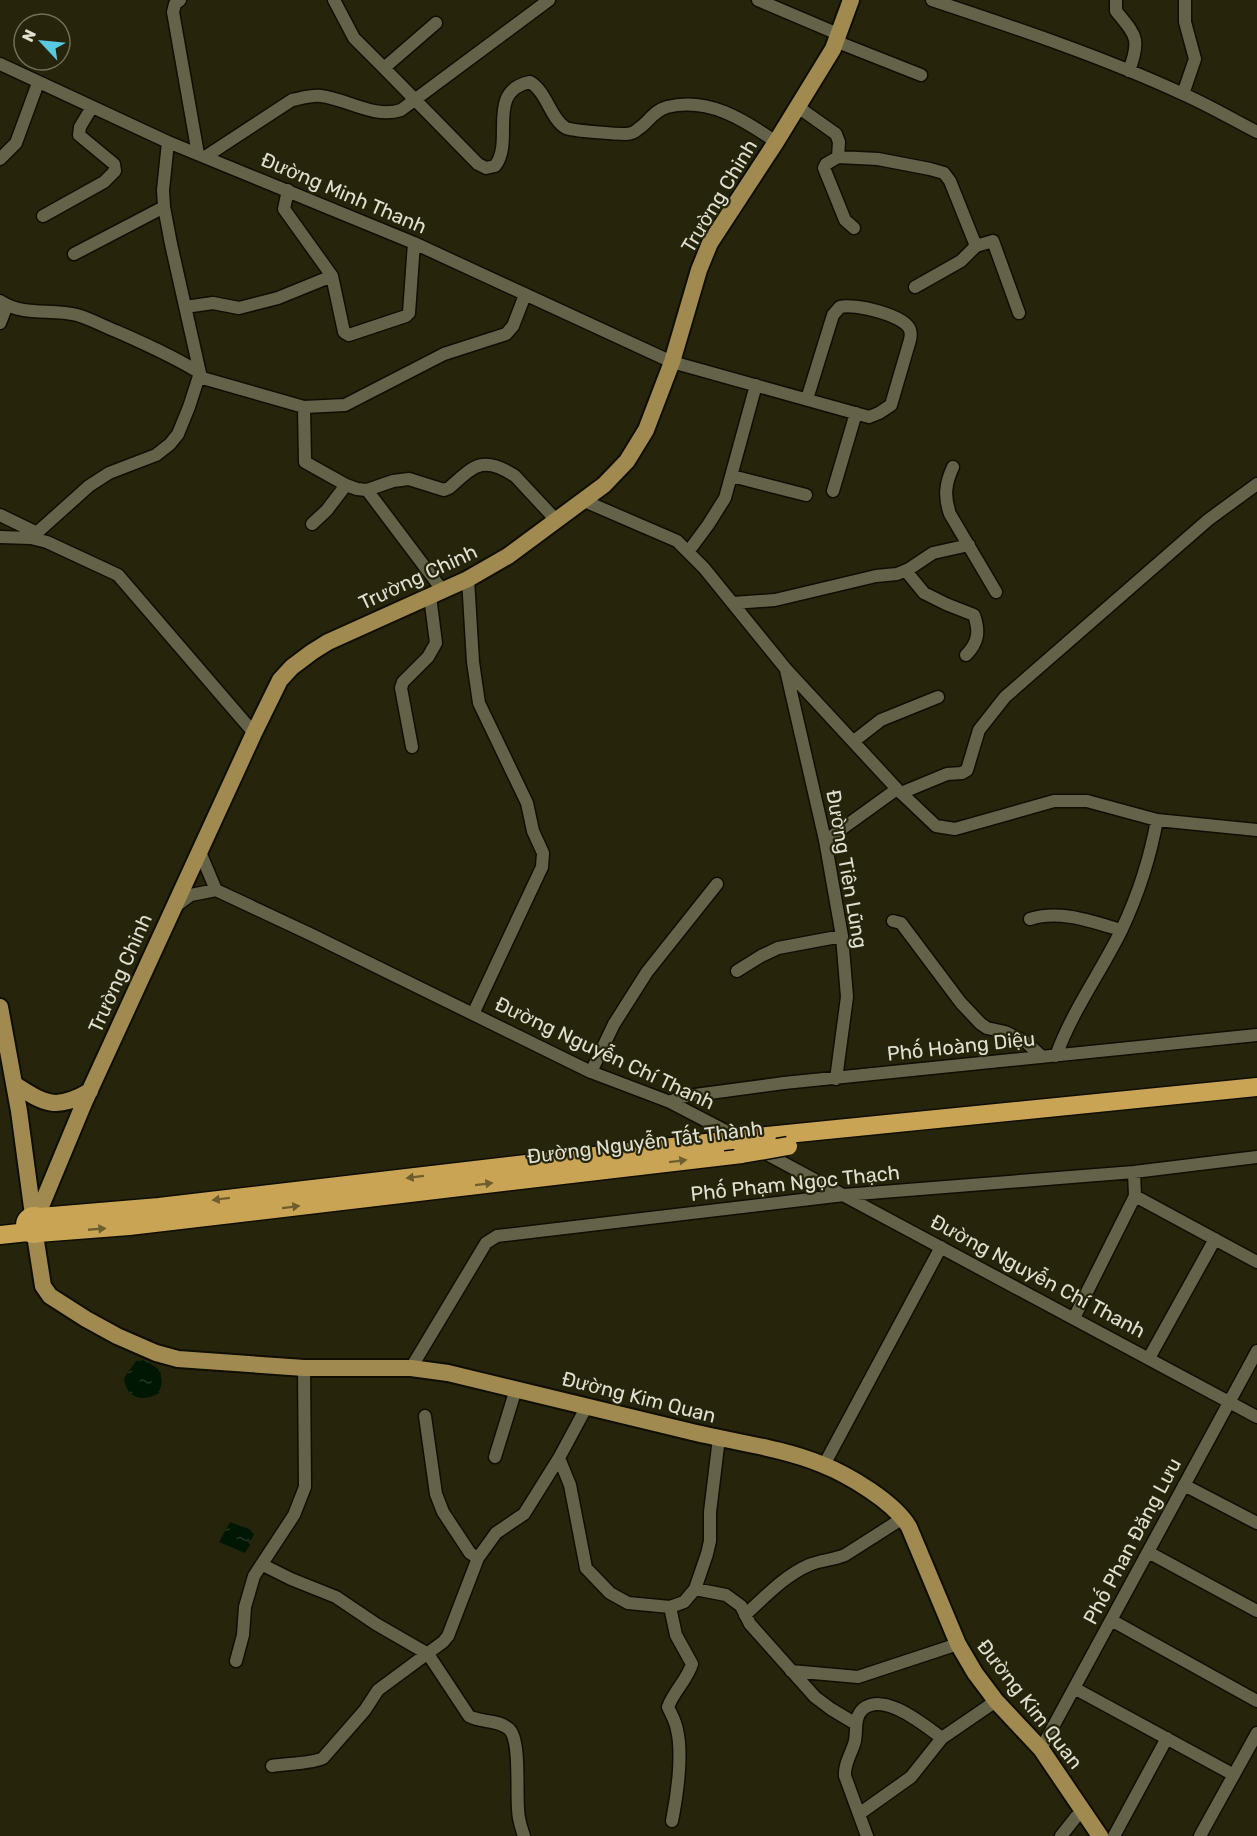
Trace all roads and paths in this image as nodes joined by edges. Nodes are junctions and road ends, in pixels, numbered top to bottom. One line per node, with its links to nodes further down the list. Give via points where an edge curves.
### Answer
1 (180, 0): 23 (street, via 173,12)
2 (334, 0): 12 (street, via 354,38)
3 (549, 0): 17 (street)
4 (758, 0): 10 (street)
5 (851, 0): 10 (main road, Trường Chinh)
6 (932, 0): 13 (street)
7 (1116, 0): 13 (street, via 1116,11 1135,36)
8 (1185, 0): 16 (street, via 1185,22 1195,59)
9 (435, 23): 12 (street)
10 (837, 38): 14 (street); 19 (main road, Trường Chinh)
11 (0, 64): 15 (street, Đường Minh Thanh)
12 (384, 68): 17 (street)
13 (1128, 71): 16 (street)
14 (921, 75)
15 (38, 83): 18 (street, Đường Minh Thanh); 25 (street, via 16,143)
16 (1183, 94): 20 (street)
17 (416, 100): 22 (street, via 486,168 495,166 501,155 504,104 522,84 530,82 569,129 626,134 640,128 658,111 702,106 736,116); 23 (street, via 401,110 382,113 320,96 292,100)
18 (92, 107): 21 (street, Đường Minh Thanh); 28 (street, via 79,135 114,164 115,171 104,182)
19 (798, 107): 22 (main road, Trường Chinh); 24 (street, via 836,135)
20 (1257, 132)
21 (168, 142): 23 (street, Đường Minh Thanh); 27 (street)
22 (776, 142): 40 (main road, Trường Chinh, via 710,243)
23 (201, 155): 26 (street, Đường Minh Thanh)
24 (838, 157): 29 (street, via 824,168 845,220); 31 (street, via 898,161 944,174 950,180)
25 (0, 159)
26 (288, 190): 30 (street, Đường Minh Thanh); 33 (street, via 284,209)
27 (165, 207): 32 (street); 37 (street)
28 (43, 216)
29 (854, 228)
30 (414, 243): 33 (street, via 410,308 406,316 351,336 346,334); 35 (street, Đường Minh Thanh)
31 (975, 246): 34 (street, via 961,261); 38 (street, via 994,242)
32 (74, 254)
33 (332, 276): 37 (street, via 278,298 239,308 213,303)
34 (915, 288)
35 (525, 295): 40 (street, Đường Minh Thanh); 44 (street, via 506,334 444,354 352,402)
36 (3, 303): 39 (street); 41 (street, via 33,312 83,317 175,357)
37 (185, 307): 41 (street)
38 (1019, 313)
39 (0, 323)
40 (672, 362): 42 (street, Đường Minh Thanh); 53 (main road, Trường Chinh, via 646,430 627,461 604,485)
41 (199, 375): 44 (street); 57 (street, via 178,434 170,444 89,486)
42 (756, 385): 43 (street, Đường Minh Thanh); 47 (street)
43 (807, 399): 45 (street, Đường Minh Thanh); 45 (street, via 835,311 858,306 902,321 911,335 891,405 869,417)
44 (304, 407): 49 (street, via 305,462)
45 (856, 413): 51 (street)
46 (953, 467): 59 (street, via 947,478 946,502)
47 (732, 476): 52 (street); 60 (street, via 721,506)
48 (1257, 484): 72 (street, via 1209,520 1005,697 979,730 966,770)
49 (346, 485): 50 (street); 56 (street)
50 (367, 490): 55 (street, via 409,479 444,490 478,464 489,465 514,476); 64 (street)
51 (833, 491)
52 (806, 495)
53 (582, 500): 55 (main road, Trường Chinh); 60 (street, via 677,541)
54 (0, 515): 57 (street)
55 (556, 520): 62 (main road, Trường Chinh, via 508,556)
56 (312, 524)
57 (33, 535): 58 (street); 69 (street, via 120,577)
58 (0, 537)
59 (969, 545): 61 (street, via 933,553); 63 (street)
60 (688, 552): 65 (street)
61 (906, 571): 65 (street, via 775,600); 66 (street, via 924,593 974,615 978,636)
62 (468, 579): 64 (main road, Trường Chinh); 86 (street, via 478,703 526,803 544,860)
63 (996, 592)
64 (436, 593): 69 (main road, Trường Chinh, via 328,642 292,667 280,680); 71 (street, via 436,643 401,688)
65 (733, 603): 67 (street)
66 (966, 655)
67 (786, 669): 70 (street); 75 (street, Đường Tiên Lũng)
68 (938, 697): 70 (street, via 881,720)
69 (254, 733): 76 (main road, Trường Chinh)
70 (854, 741): 72 (street)
71 (411, 747)
72 (899, 791): 73 (street, via 936,826 945,828 955,829 1054,801 1087,801); 75 (street)
73 (1157, 820): 74 (street); 82 (street, via 1151,852)
74 (1257, 830)
75 (825, 841): 83 (street, Đường Tiên Lũng)
76 (200, 852): 78 (street); 79 (main road, Trường Chinh)
77 (717, 884): 90 (street, via 647,972 614,1024)
78 (216, 890): 79 (street, via 191,895); 86 (street, Đường Nguyễn Chí Thanh)
79 (173, 909): 94 (main road, Trường Chinh)
80 (1030, 919): 82 (street, via 1056,914)
81 (893, 921): 89 (street, via 902,923 981,1024 1026,1042)
82 (1121, 930): 88 (street)
83 (842, 936): 84 (street, via 778,948); 91 (street, Đường Tiên Lũng, via 847,997)
84 (737, 971)
85 (0, 1007): 92 (main road, Đường Kim Quan)
86 (473, 1014): 90 (street, Đường Nguyễn Chí Thanh)
87 (1257, 1035): 88 (street, Phố Hoàng Diệu)
88 (1056, 1056): 89 (street, Phố Hoàng Diệu)
89 (1042, 1057): 91 (street, Phố Hoàng Diệu)
90 (591, 1072): 96 (street, Đường Nguyễn Chí Thanh)
91 (836, 1078): 96 (street, Phố Hoàng Diệu, via 680,1097)
92 (14, 1084): 94 (main road, via 47,1102 71,1102); 101 (main road, Đường Kim Quan)
93 (1257, 1087): 101 (highway, Đường Nguyễn Tất Thành, one-way to 101, bridge, via 766,1136)
94 (90, 1091): 101 (main road, Trường Chinh)
95 (1257, 1098): 101 (highway, Đường Nguyễn Tất Thành, one-way to 95, bridge, via 129,1226 788,1146)
96 (670, 1102): 99 (street, Đường Nguyễn Chí Thanh)
97 (1257, 1157): 98 (street, Phố Phạm Ngọc Thạch)
98 (1134, 1172): 99 (street, Phố Phạm Ngọc Thạch); 100 (street)
99 (844, 1195): 104 (street, Đường Nguyễn Chí Thanh); 110 (street, Phố Phạm Ngọc Thạch, via 497,1236 486,1243)
100 (1135, 1196): 103 (street); 106 (street)
101 (35, 1225): 102 (highway); 109 (main road, Đường Kim Quan, via 46,1292 117,1336 178,1359)
102 (0, 1235)
103 (1215, 1239): 105 (street); 108 (street)
104 (941, 1247): 106 (street, Đường Nguyễn Chí Thanh); 119 (street)
105 (1257, 1262)
106 (1074, 1318): 108 (street, Đường Nguyễn Chí Thanh)
107 (1257, 1351): 112 (street, Phố Phan Đăng Lưu)
108 (1149, 1358): 112 (street, Đường Nguyễn Chí Thanh)
109 (304, 1368): 110 (main road, Đường Kim Quan); 125 (street, via 305,1487 294,1515)
110 (411, 1368): 111 (main road, Đường Kim Quan)
111 (516, 1389): 113 (main road, Đường Kim Quan); 117 (street)
112 (1229, 1401): 115 (street, Đường Nguyễn Chí Thanh); 120 (street, Phố Phan Đăng Lưu)
113 (587, 1406): 116 (main road, Đường Kim Quan); 118 (street)
114 (425, 1416): 124 (street, via 436,1494 464,1545)
115 (1257, 1417)
116 (719, 1438): 119 (main road, Đường Kim Quan, via 798,1455); 126 (street, via 710,1541)
117 (495, 1457)
118 (559, 1458): 124 (street, via 524,1514 496,1533); 127 (street, via 570,1485 586,1568 610,1593 628,1603)
119 (824, 1465): 121 (main road, Đường Kim Quan, via 869,1490)
120 (1184, 1485): 122 (street); 123 (street, Phố Phan Đăng Lưu)
121 (903, 1518): 129 (street, via 845,1555 821,1560 795,1573); 131 (main road, Đường Kim Quan)
122 (1257, 1523)
123 (1148, 1552): 128 (street); 130 (street, Phố Phan Đăng Lưu)
124 (477, 1558): 132 (street, via 448,1636)
125 (263, 1565): 132 (street, via 336,1597); 133 (street, via 249,1592)
126 (695, 1589): 127 (street, via 684,1602); 129 (street, via 726,1595 741,1606)
127 (670, 1607): 147 (street, via 676,1635 692,1664 668,1707 677,1730 679,1766)
128 (1257, 1611)
129 (745, 1615): 134 (street)
130 (1111, 1620): 135 (street, Phố Phan Đăng Lưu); 137 (street)
131 (958, 1644): 134 (street, via 858,1677); 136 (main road, Đường Kim Quan)
132 (428, 1654): 143 (street, via 378,1690 323,1758 317,1762); 148 (street, via 469,1716 507,1727 513,1734)
133 (236, 1661)
134 (791, 1671): 138 (street, via 822,1704)
135 (1074, 1688): 141 (street); 142 (street, Phố Phan Đăng Lưu)
136 (996, 1701): 140 (street); 142 (main road, Đường Kim Quan)
137 (1257, 1701)
138 (856, 1724): 140 (street, via 863,1709 885,1705 900,1710); 146 (street, via 844,1769)
139 (1257, 1732): 144 (street)
140 (942, 1738): 146 (street, via 911,1777)
141 (1167, 1738): 144 (street); 152 (street)
142 (1041, 1749): 145 (main road, Đường Kim Quan)
143 (272, 1766)
144 (1234, 1775): 153 (street)
145 (1085, 1811): 150 (street); 151 (main road, Đường Kim Quan)
146 (859, 1814): 149 (street)
147 (672, 1821)
148 (524, 1836)
149 (867, 1836)
150 (1061, 1836)
151 (1100, 1836)
152 (1114, 1836)
153 (1200, 1836)

